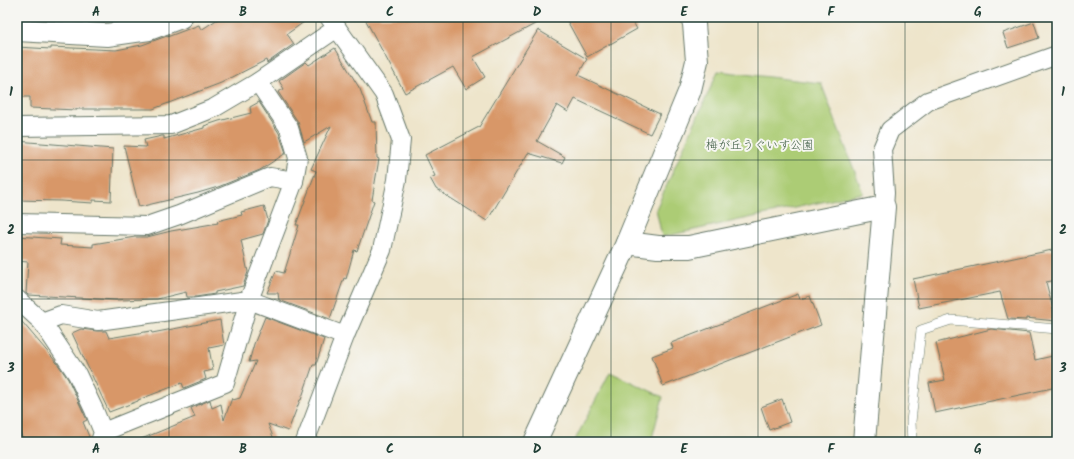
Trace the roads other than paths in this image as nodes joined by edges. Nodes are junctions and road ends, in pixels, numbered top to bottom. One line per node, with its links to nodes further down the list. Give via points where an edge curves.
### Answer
1 (181, 17): 4 (street, via 149,29 107,35)
2 (692, 17): 11 (street, via 696,61 690,90)
3 (333, 23): 6 (street); 16 (street, via 384,94 401,140 397,180 382,250)
4 (17, 30)
5 (1057, 55): 9 (street, via 928,101 890,130 882,149)
6 (258, 82): 7 (street, via 214,108 171,125); 8 (street, via 289,128 298,158)
7 (17, 127)
8 (294, 180): 10 (street, via 270,177 147,226); 13 (street)
9 (884, 207): 11 (street, via 689,247 658,247); 20 (street)
10 (17, 223)
11 (628, 243): 19 (street)
12 (17, 299): 14 (street)
13 (249, 300): 14 (street, via 98,321 61,315); 16 (street); 17 (street, via 225,383)
14 (42, 322): 17 (street, via 77,374 94,410)
15 (1057, 329): 21 (lane, via 951,320 921,330 911,422)
16 (345, 336): 18 (street)
17 (102, 437)
18 (305, 442)
19 (535, 442)
20 (864, 442)
21 (912, 442)

